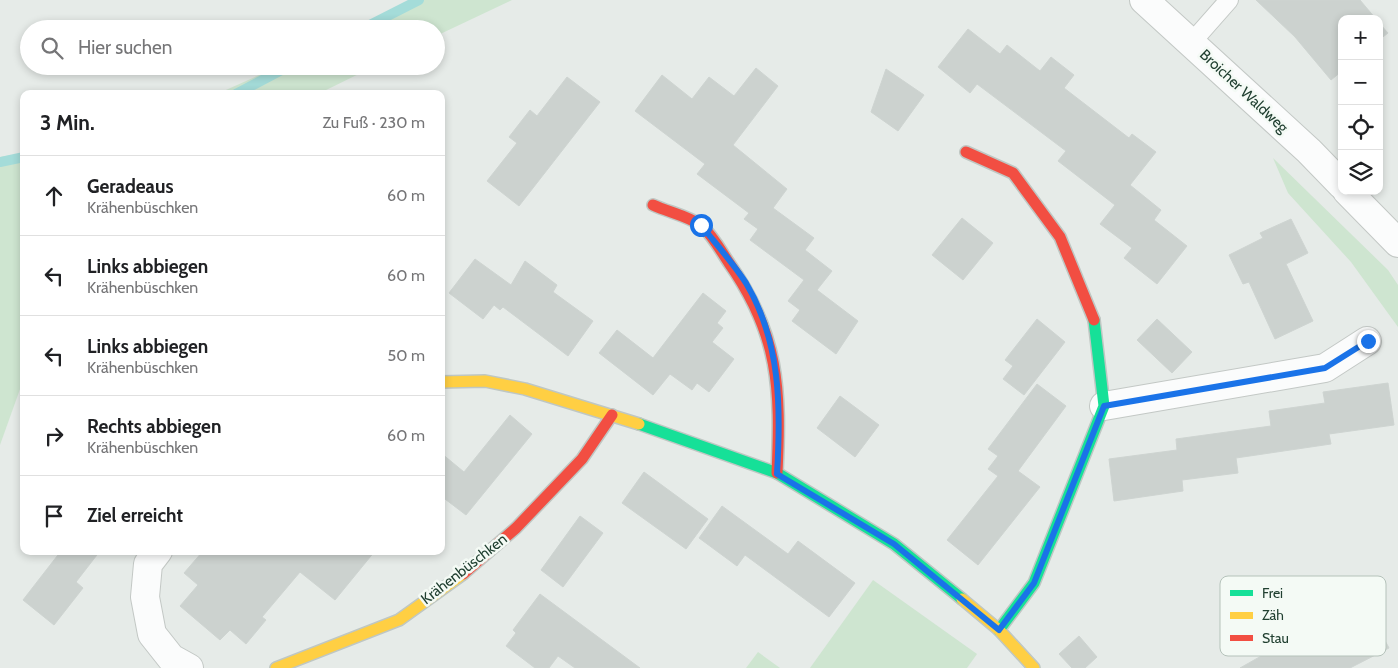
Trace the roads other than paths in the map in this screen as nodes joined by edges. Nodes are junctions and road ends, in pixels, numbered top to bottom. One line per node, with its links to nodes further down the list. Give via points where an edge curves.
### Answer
1 (1144, 0): 3 (street, Broicher Waldweg)
2 (1229, 0): 3 (lane)
3 (1192, 42): 5 (street, Broicher Waldweg)
4 (966, 152): 11 (street, via 1013,173 1060,237 1096,324)
5 (1338, 181)
6 (1351, 195): 8 (street)
7 (653, 206): 13 (street, via 701,225 746,284 764,323 776,361 780,414)
8 (1398, 243)
9 (1368, 341): 11 (street, via 1325,368)
10 (445, 382): 12 (street, via 485,381 517,387)
11 (1104, 406): 15 (street, via 1034,583)
12 (612, 415): 13 (street); 17 (street, Krähenbüschken, via 582,459 516,528 463,574 398,620)
13 (777, 474): 15 (street, via 894,544)
14 (155, 555): 16 (street, via 148,564 144,597 152,634 171,658)
15 (999, 630): 18 (street)
16 (189, 668)
17 (276, 668)
18 (1034, 668)

